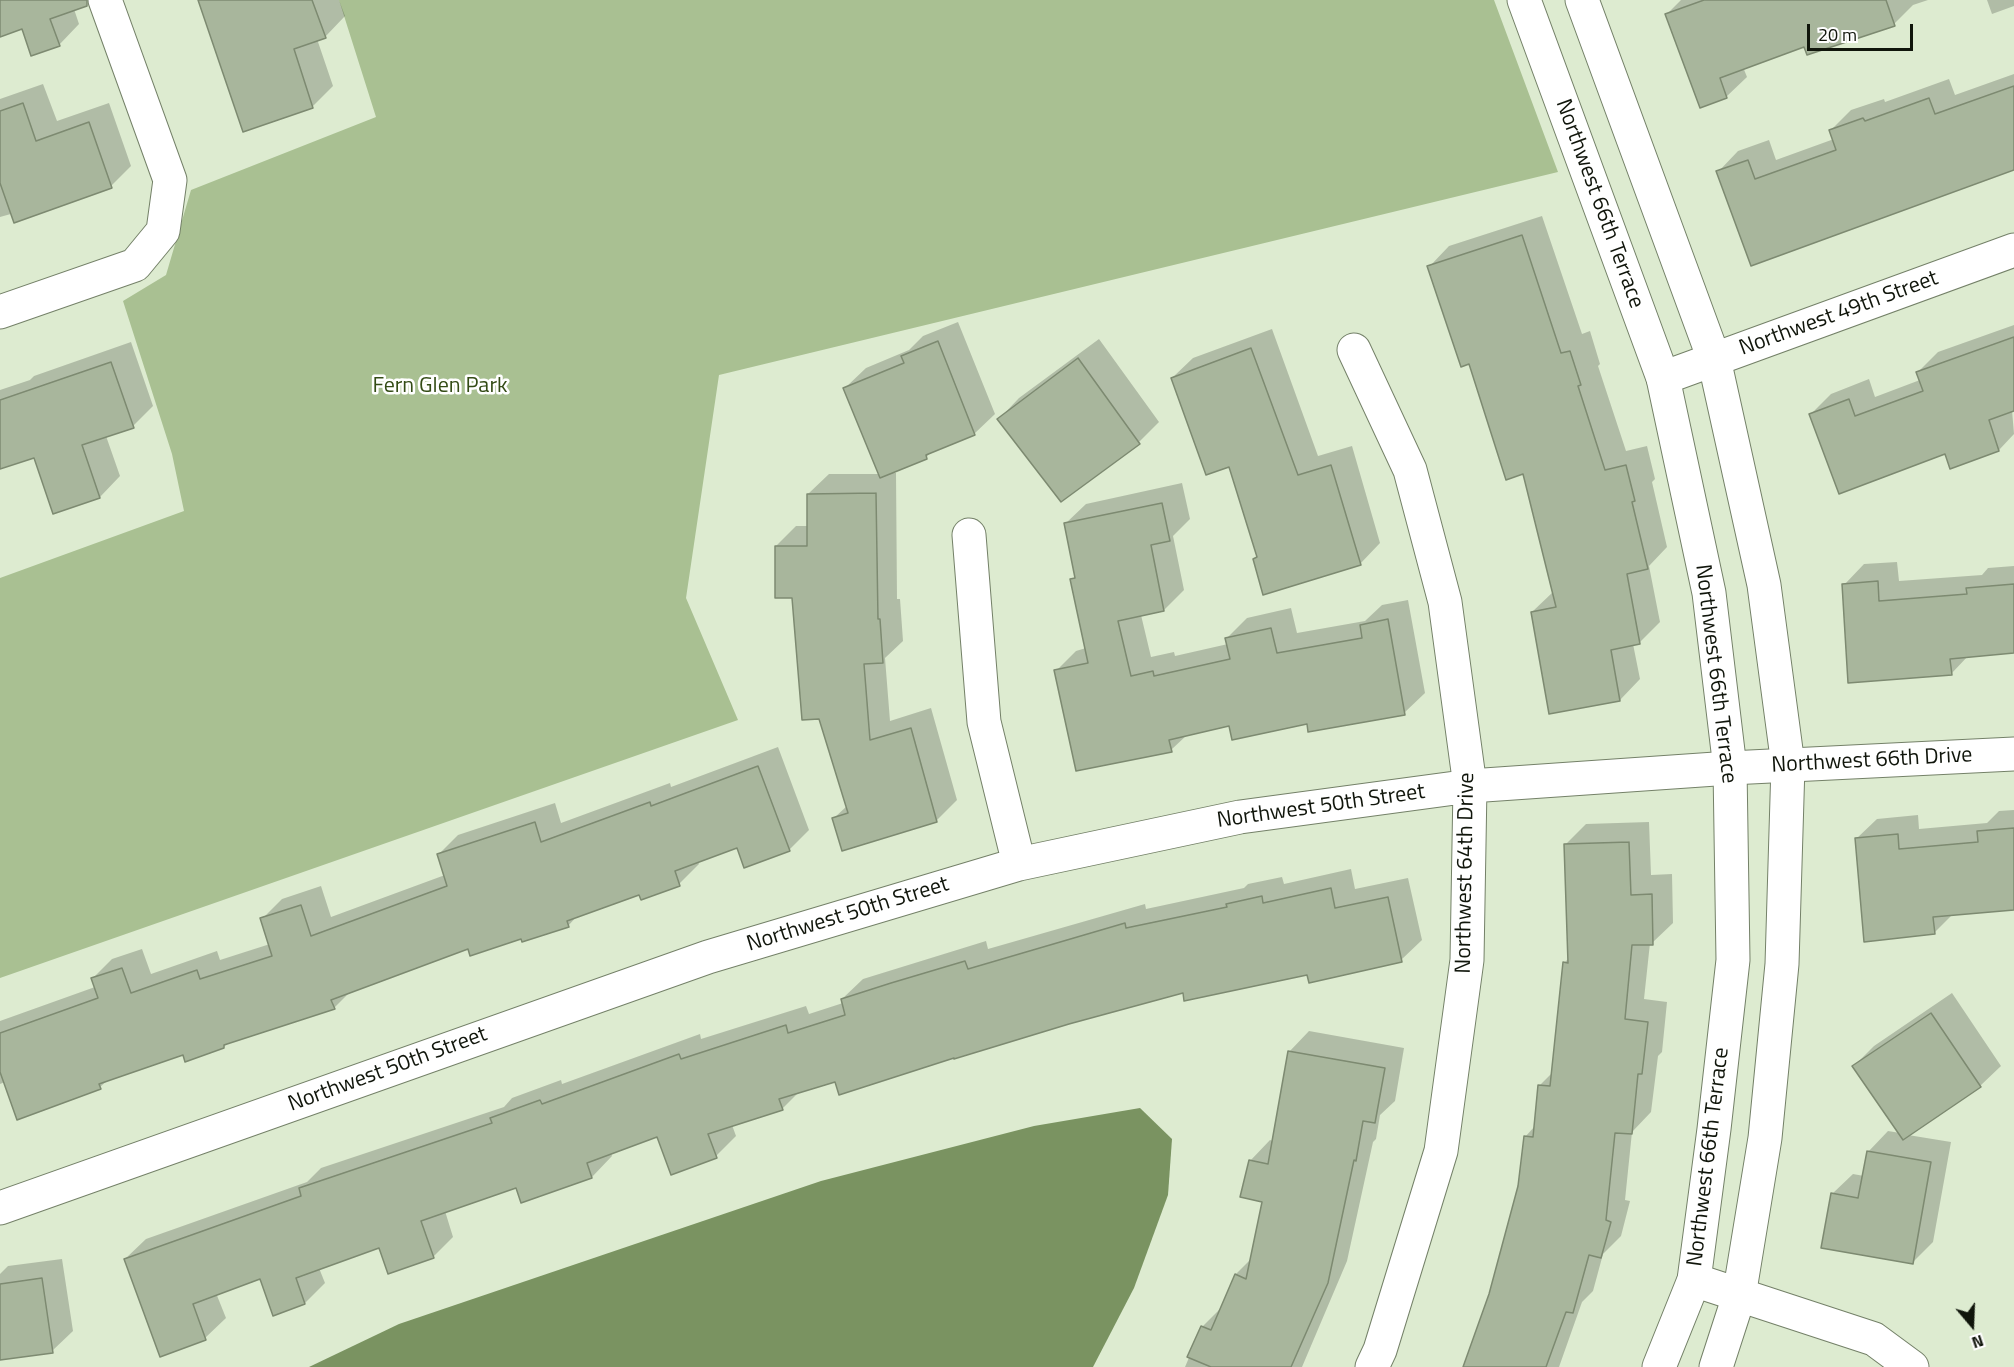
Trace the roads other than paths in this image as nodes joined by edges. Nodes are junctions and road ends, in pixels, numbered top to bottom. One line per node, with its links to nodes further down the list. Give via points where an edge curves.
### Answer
1 (105, 0): 5 (street, via 170,180 163,231 135,265)
2 (1524, 0): 8 (street, Northwest 66th Terrace)
3 (1582, 0): 7 (street)
4 (2014, 250): 7 (street, Northwest 49th Street)
5 (0, 312)
6 (1354, 350): 13 (street, Northwest 64th Drive, via 1410,470 1443,591)
7 (1714, 359): 8 (street, Northwest 49th Street); 11 (street, via 1764,585)
8 (1663, 378): 12 (street, Northwest 66th Terrace, via 1709,592)
9 (969, 535): 14 (street, via 984,722)
10 (2014, 754): 11 (street, Northwest 66th Drive)
11 (1788, 765): 12 (street, Northwest 66th Drive); 17 (street, via 1781,975 1765,1138)
12 (1730, 768): 13 (street, Northwest 50th Street); 16 (street, Northwest 66th Terrace, via 1733,960)
13 (1470, 786): 14 (street, Northwest 50th Street, via 1240,817); 18 (street, Northwest 64th Drive, via 1467,960 1442,1151)
14 (1019, 864): 15 (street, Northwest 50th Street, via 708,957)
15 (0, 1208)
16 (1694, 1280): 17 (street); 19 (street, Northwest 66th Terrace)
17 (1739, 1296): 20 (street); 21 (street, via 1874,1339)
18 (1372, 1367)
19 (1659, 1367)
20 (1716, 1367)
21 (1912, 1367)

